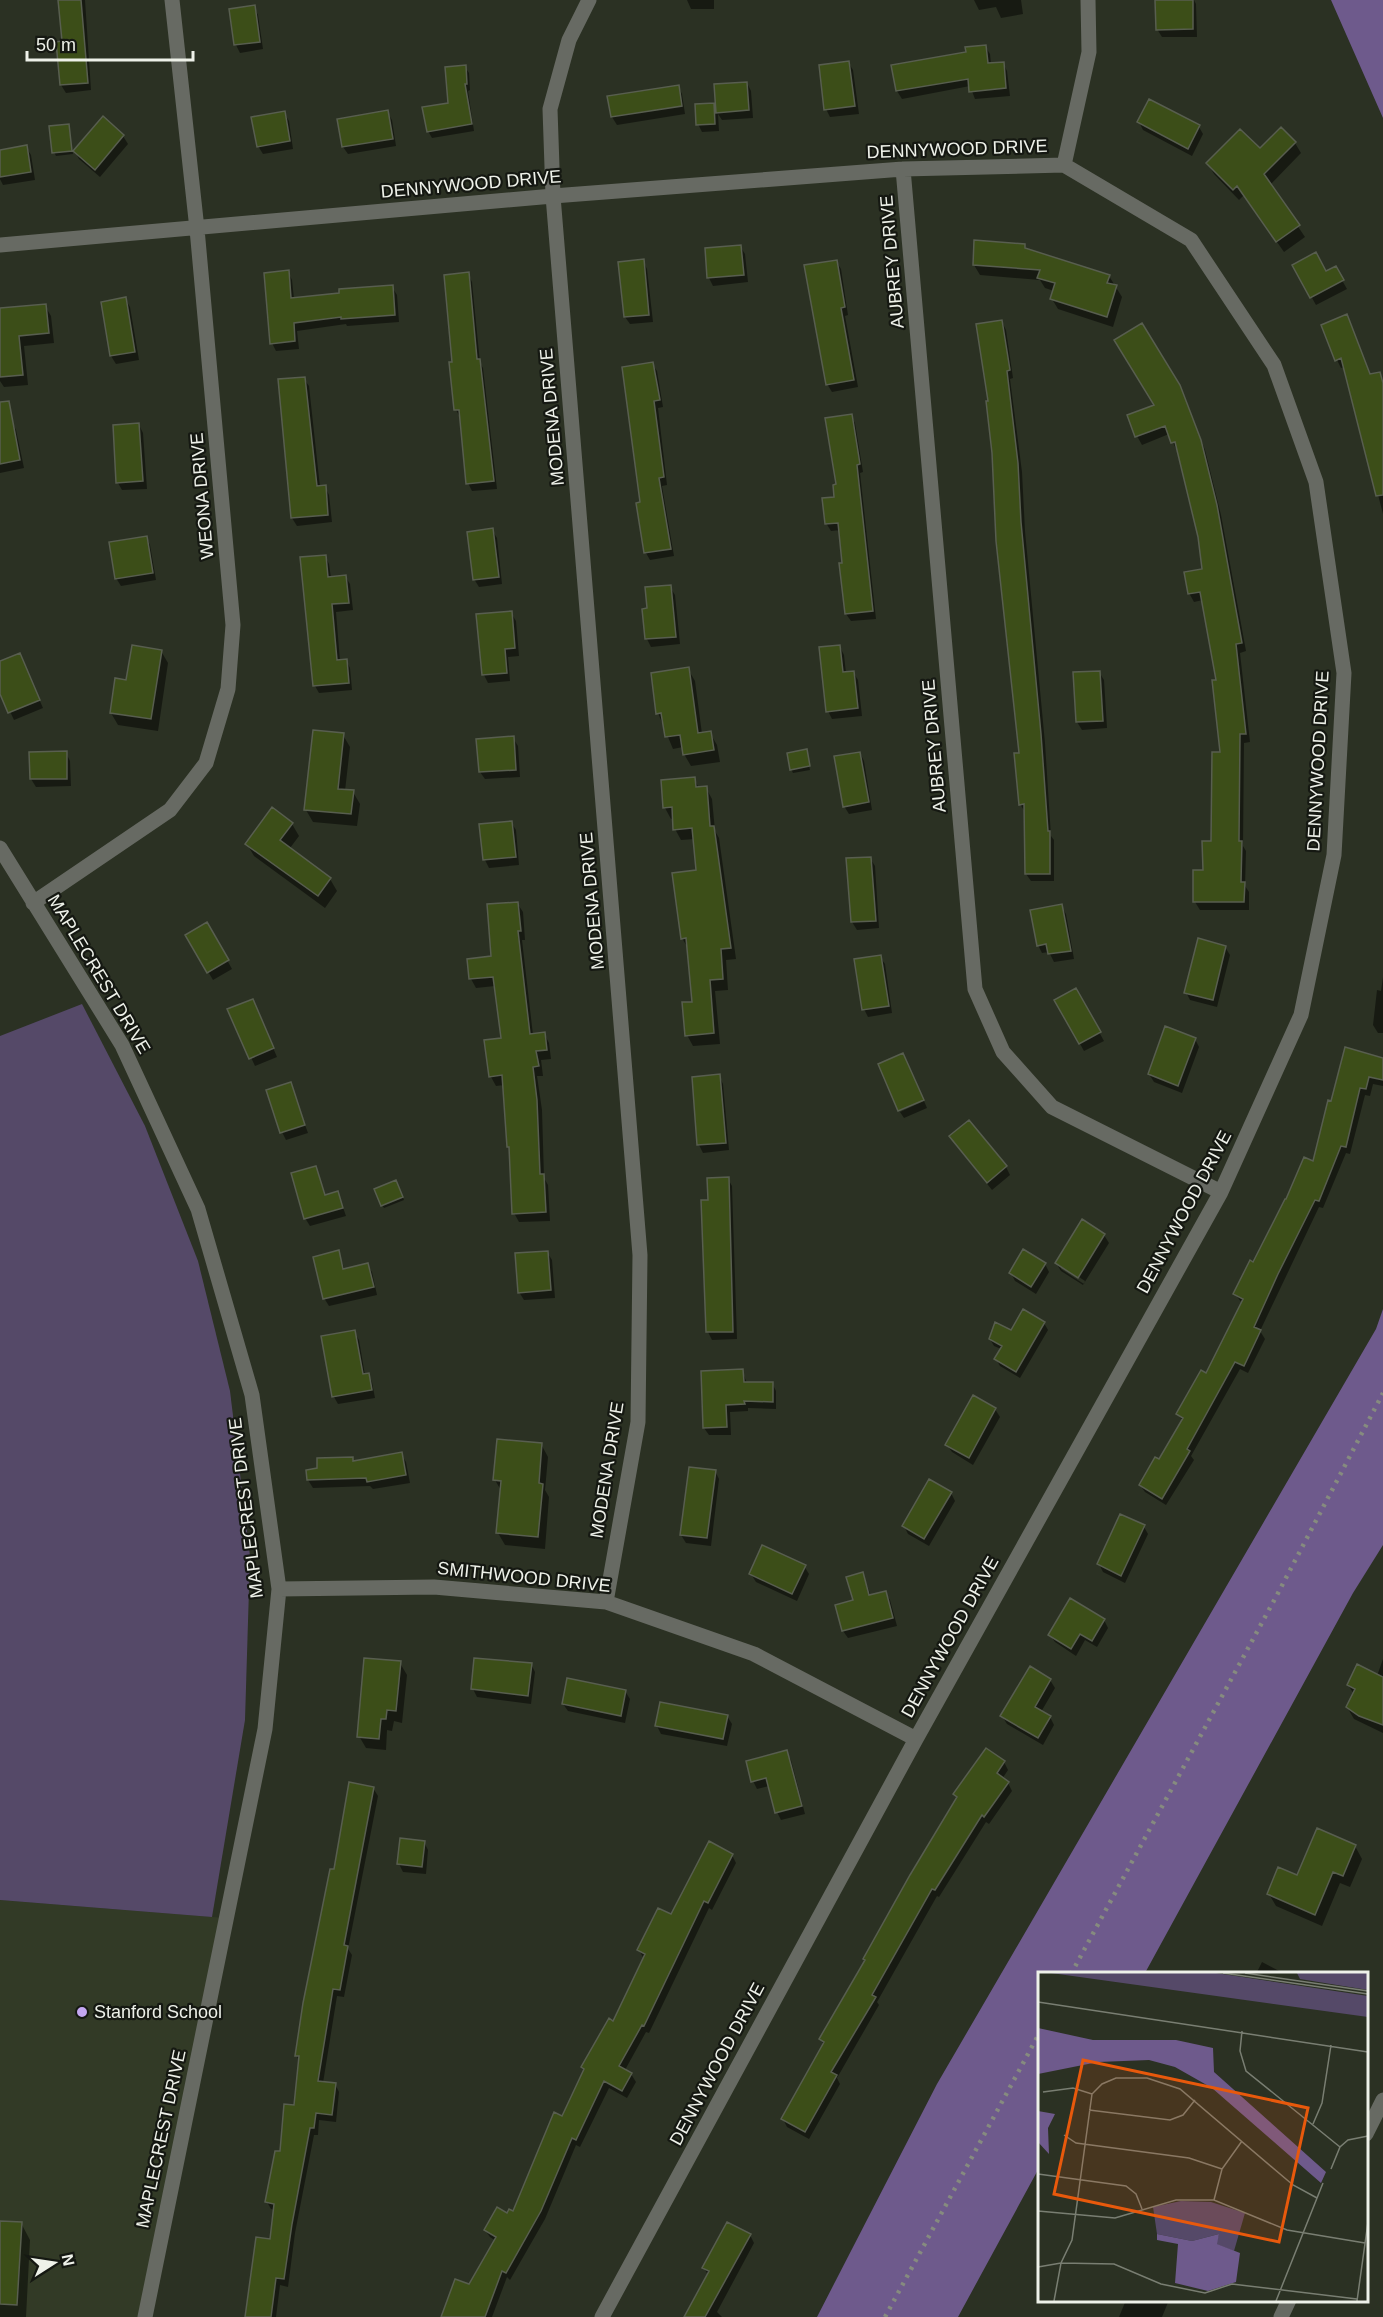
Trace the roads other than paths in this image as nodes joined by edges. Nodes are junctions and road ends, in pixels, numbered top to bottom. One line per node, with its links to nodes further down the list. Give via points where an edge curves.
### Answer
1 (172, 0): 7 (street, WEONA DRIVE)
2 (589, 0): 6 (street, MODENA DRIVE, via 569,40 550,109)
3 (1088, 0): 4 (street, via 1089,52)
4 (1064, 165): 5 (street, DENNYWOOD DRIVE); 11 (street, DENNYWOOD DRIVE, via 1191,240 1274,365 1316,482 1344,673 1334,855 1301,1015)
5 (903, 169): 6 (street, DENNYWOOD DRIVE); 11 (street, AUBREY DRIVE, via 975,989 1003,1052 1052,1107)
6 (553, 196): 7 (street, DENNYWOOD DRIVE); 13 (street, MODENA DRIVE, via 640,1255 638,1422)
7 (197, 229): 8 (street, DENNYWOOD DRIVE); 10 (street, WEONA DRIVE, via 233,625 228,689 206,763 170,810)
8 (0, 244)
9 (0, 848): 10 (street, MAPLECREST DRIVE)
10 (33, 903): 12 (street, MAPLECREST DRIVE, via 122,1045 198,1209 252,1395)
11 (1221, 1192): 14 (street, DENNYWOOD DRIVE)
12 (279, 1589): 13 (street, SMITHWOOD DRIVE, via 434,1587); 18 (street, MAPLECREST DRIVE, via 265,1729)
13 (606, 1602): 14 (street, SMITHWOOD DRIVE, via 754,1654)
14 (916, 1739): 19 (street, DENNYWOOD DRIVE)
15 (1383, 2100): 16 (street)
16 (1368, 2130)
17 (1288, 2302): 20 (street)
18 (145, 2317)
19 (603, 2317)
20 (1281, 2317)

